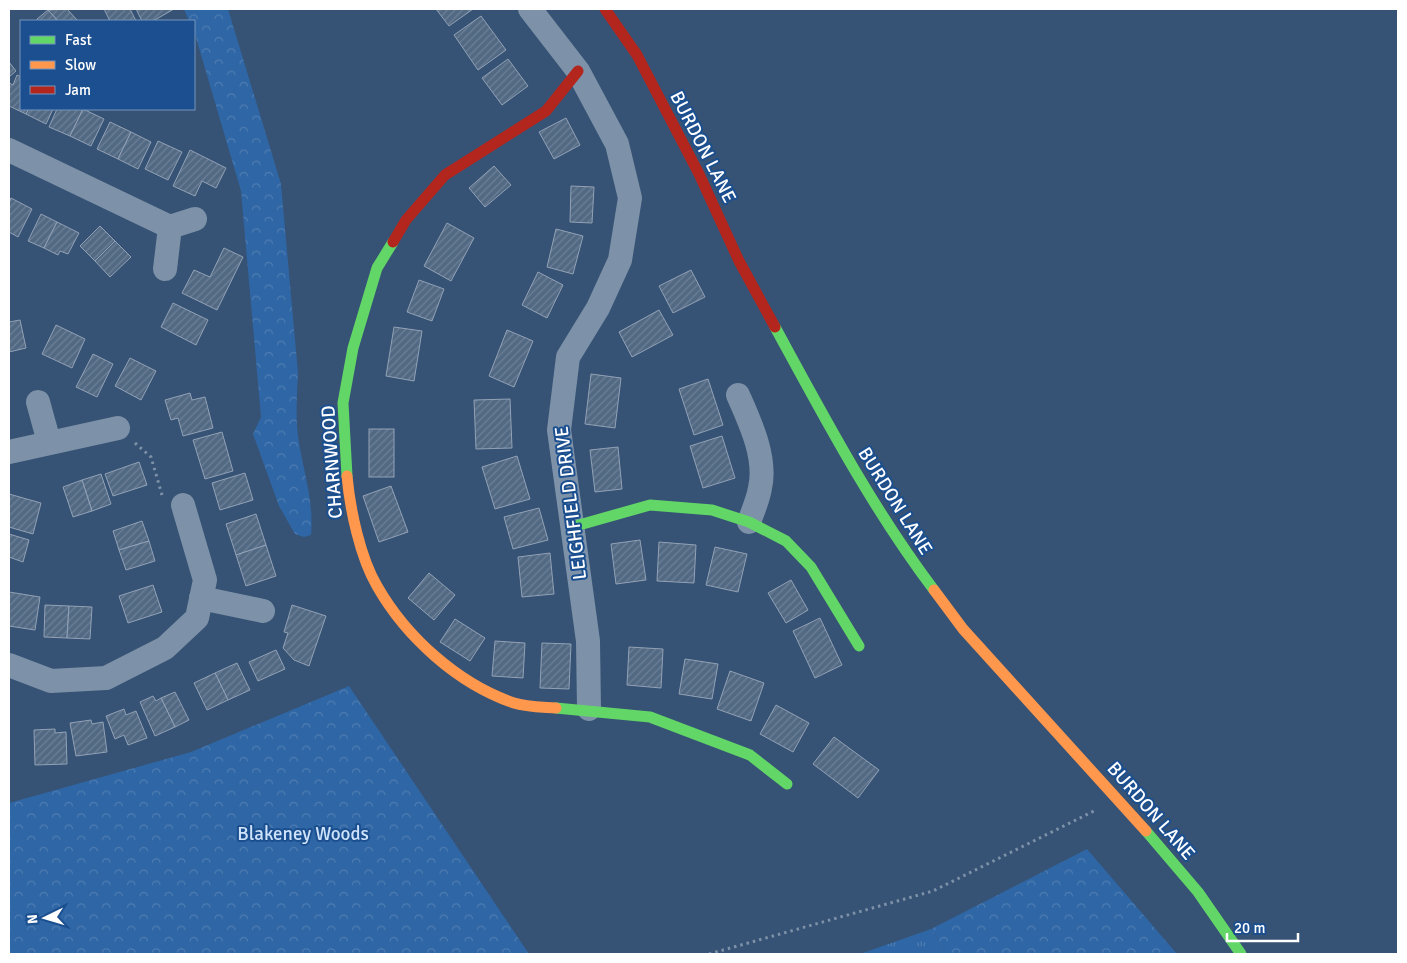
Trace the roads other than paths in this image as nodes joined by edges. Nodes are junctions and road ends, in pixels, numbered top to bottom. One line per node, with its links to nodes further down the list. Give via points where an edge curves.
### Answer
1 (530, 9): 3 (street, LEIGHFIELD DRIVE)
2 (605, 9): 22 (street, BURDON LANE, via 637,55 699,174 739,261 835,437 900,545 963,629 1119,799 1198,892)
3 (578, 71): 15 (street, LEIGHFIELD DRIVE, via 617,144 630,198 620,260 598,308 568,358 559,430); 20 (street, CHARNWOOD, via 546,111 445,176 406,220 377,268 353,348 343,403 353,523 376,585 405,627 444,663 480,688 516,704)
4 (9, 150): 6 (street)
5 (195, 219): 6 (street)
6 (170, 227): 7 (street)
7 (165, 269)
8 (738, 395): 14 (street, via 752,428 760,464 761,487)
9 (38, 402): 11 (street)
10 (118, 428): 11 (street)
11 (49, 442): 12 (street)
12 (9, 452)
13 (183, 505): 16 (street, via 205,580)
14 (749, 522): 15 (street, via 712,510 650,505); 18 (street, via 786,541 811,567)
15 (572, 528): 20 (street, LEIGHFIELD DRIVE, via 588,641)
16 (201, 598): 17 (street); 19 (street, via 197,618 165,648 106,678 50,681)
17 (263, 611)
18 (859, 646)
19 (9, 665)
20 (589, 709): 21 (street, CHARNWOOD, via 650,717 704,736 750,755)
21 (788, 784)
22 (1241, 954)

